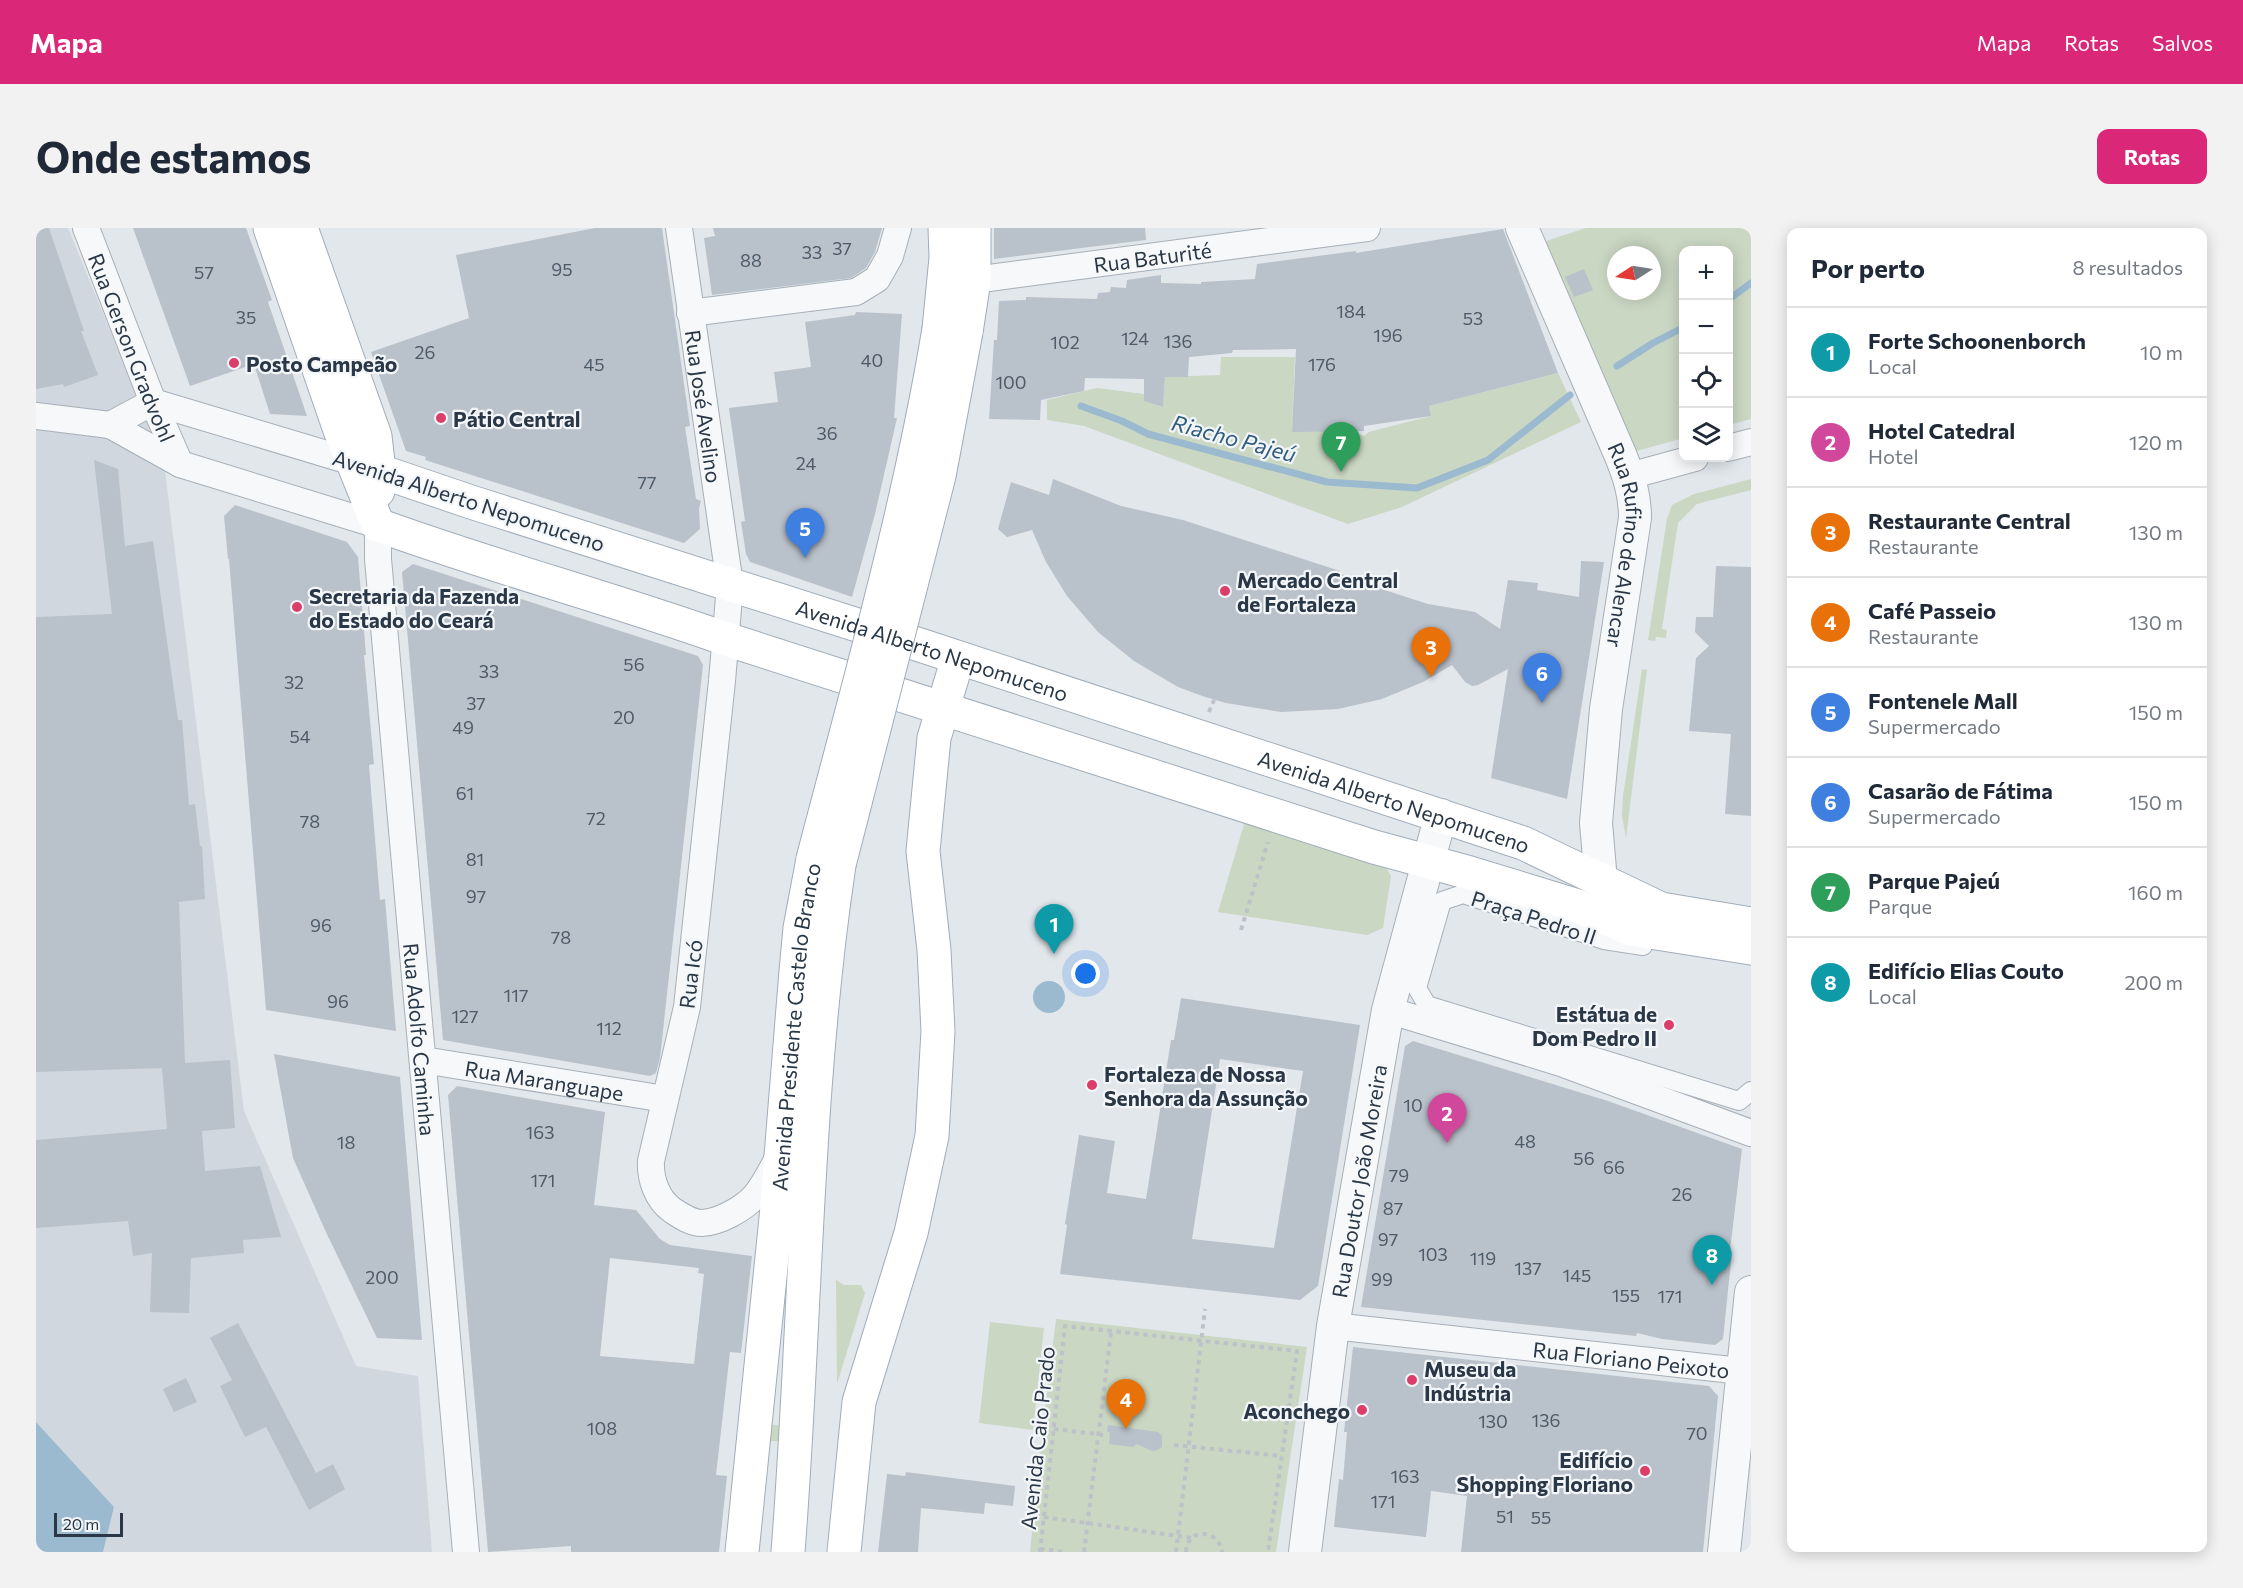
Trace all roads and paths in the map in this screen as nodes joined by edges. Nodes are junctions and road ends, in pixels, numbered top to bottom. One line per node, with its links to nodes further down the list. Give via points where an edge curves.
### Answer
1 (86, 228): 13 (street, Rua Gerson Gradvohl)
2 (270, 228): 20 (main road, via 340,430)
3 (301, 228): 20 (main road, via 375,436)
4 (679, 228): 11 (street, Rua José Avelino)
5 (898, 228): 11 (street, via 890,256 877,279 856,292)
6 (945, 228): 12 (main road, Avenida Presidente Castelo Branco)
7 (974, 228): 10 (main road, Avenida Presidente Castelo Branco)
8 (1366, 228): 10 (street, Rua Baturité)
9 (1522, 228): 21 (street, Rua Rufino de Alencar)
10 (974, 280): 12 (main road, Avenida Presidente Castelo Branco)
11 (690, 313): 23 (street, Rua José Avelino)
12 (952, 331): 32 (main road, Avenida Presidente Castelo Branco, bridge, via 924,415)
13 (153, 402): 15 (street); 19 (street, Rua Gerson Gradvohl); 20 (street, Avenida Alberto Nepomuceno)
14 (36, 416): 15 (street, Avenida Alberto Nepomuceno)
15 (110, 425): 19 (street, Avenida Alberto Nepomuceno)
16 (1751, 442): 17 (street)
17 (1733, 447)
18 (1680, 462): 21 (street)
19 (180, 464): 22 (street, Avenida Alberto Nepomuceno)
20 (366, 466): 22 (main road); 23 (main road, Avenida Alberto Nepomuceno)
21 (1629, 476): 33 (street, Rua Rufino de Alencar, via 1635,518 1606,709 1596,823)
22 (378, 525): 24 (main road, Avenida Alberto Nepomuceno); 39 (street, Rua Adolfo Caminha)
23 (730, 585): 24 (street, Rua Icó); 25 (main road, Avenida Alberto Nepomuceno)
24 (726, 639): 27 (main road, Avenida Alberto Nepomuceno); 41 (street, Rua Icó, via 687,1007)
25 (958, 658): 27 (main road); 29 (main road, Avenida Alberto Nepomuceno)
26 (1214, 700): 28 (path)
27 (944, 708): 31 (main road, Avenida Alberto Nepomuceno); 65 (main road, via 934,738 923,852 938,1031 932,1136 911,1233 859,1402)
28 (1208, 716)
29 (1440, 815): 31 (street, Rua Doutor João Moreira); 33 (main road, Avenida Alberto Nepomuceno, via 1522,843)
30 (1267, 845): 35 (path)
31 (1428, 861): 36 (main road, Avenida Alberto Nepomuceno, via 1578,906 1631,929); 38 (street, Rua Doutor João Moreira)
32 (826, 862): 43 (main road, Avenida Presidente Castelo Branco, via 800,928); 55 (main road, Avenida Presidente Castelo Branco, via 829,936 816,1063)
33 (1600, 881): 34 (main road, Avenida Alberto Nepomuceno, via 1661,909)
34 (1751, 924)
35 (1241, 930)
36 (1751, 948)
37 (1751, 966): 40 (street, Praça Pedro II, via 1604,940 1463,894 1442,901 1417,988 1427,1005 1739,1101)
38 (1388, 1010): 42 (street, via 1561,1064); 46 (street, Rua Doutor João Moreira)
39 (423, 1060): 41 (street, Rua Maranguape); 61 (street, Rua Adolfo Caminha)
40 (1751, 1091)
41 (665, 1099): 43 (street, Rua Icó, via 650,1172 667,1206 689,1220 718,1220 741,1206 754,1196)
42 (1751, 1133)
43 (781, 1152): 62 (main road, Avenida Presidente Castelo Branco)
44 (1751, 1292): 49 (street)
45 (1205, 1309): 48 (path)
46 (1333, 1326): 49 (street, Rua Floriano Peixoto); 72 (street, Rua Doutor João Moreira)
47 (1111, 1332): 48 (path); 50 (path, Avenida Caio Prado, via 1065,1326); 51 (path)
48 (1201, 1341): 53 (path); 54 (path, via 1297,1351)
49 (1747, 1372): 73 (street)
50 (1054, 1429): 51 (path); 56 (path, Avenida Caio Prado)
51 (1101, 1435): 57 (path)
52 (1174, 1445): 53 (path)
53 (1189, 1447): 54 (path); 58 (path)
54 (1282, 1456): 71 (path)
55 (792, 1503): 63 (main road, Avenida Presidente Castelo Branco); 64 (main road)
56 (1044, 1516): 57 (path); 60 (path, Avenida Caio Prado)
57 (1087, 1523): 58 (path); 67 (path)
58 (1178, 1536): 59 (path); 68 (path)
59 (1192, 1538): 69 (path); 70 (path, via 1207,1533 1215,1537)
60 (1040, 1550): 66 (path)
61 (466, 1552)
62 (742, 1552)
63 (788, 1552)
64 (807, 1552)
65 (844, 1552)
66 (1065, 1552)
67 (1084, 1552)
68 (1176, 1552)
69 (1186, 1552)
70 (1222, 1552)
71 (1268, 1552)
72 (1305, 1552)
73 (1724, 1552)

